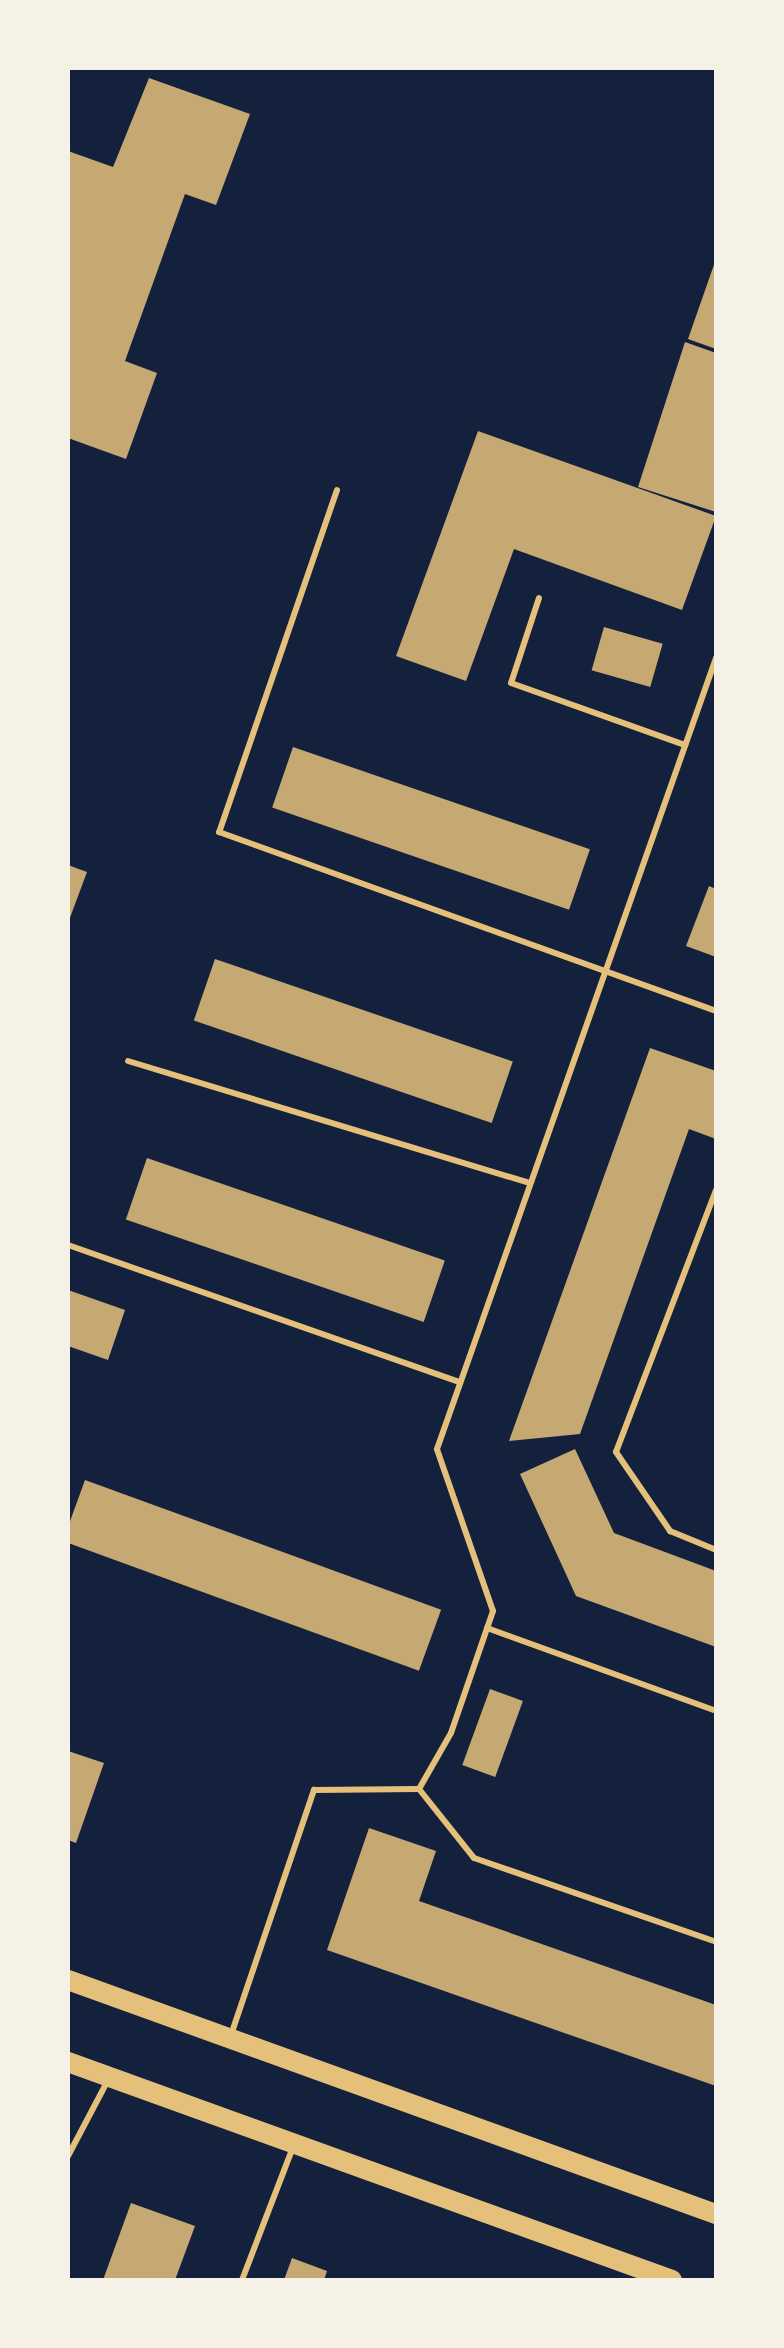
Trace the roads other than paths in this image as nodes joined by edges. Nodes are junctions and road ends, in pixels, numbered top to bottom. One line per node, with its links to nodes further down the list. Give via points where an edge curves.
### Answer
1 (337, 490): 5 (lane, via 219,832)
2 (539, 598): 4 (lane, via 511,683)
3 (716, 658): 4 (lane)
4 (685, 745): 5 (lane)
5 (606, 972): 6 (lane); 8 (lane)
6 (716, 1011)
7 (128, 1061): 8 (lane)
8 (527, 1182): 11 (lane)
9 (716, 1190): 12 (lane, via 616,1452 670,1531)
10 (68, 1245): 11 (lane)
11 (460, 1382): 13 (lane, via 437,1449 493,1611)
12 (716, 1550)
13 (487, 1628): 14 (lane); 15 (lane, via 451,1733)
14 (716, 1711)
15 (419, 1789): 16 (lane, via 474,1858); 18 (lane, via 314,1790)
16 (716, 1942)
17 (68, 1980): 18 (main road)
18 (230, 2038): 23 (main road)
19 (68, 2062): 20 (main road)
20 (109, 2077): 21 (main road); 22 (lane)
21 (294, 2144): 24 (lane); 25 (main road)
22 (68, 2156)
23 (716, 2214)
24 (242, 2280)
25 (672, 2280)

